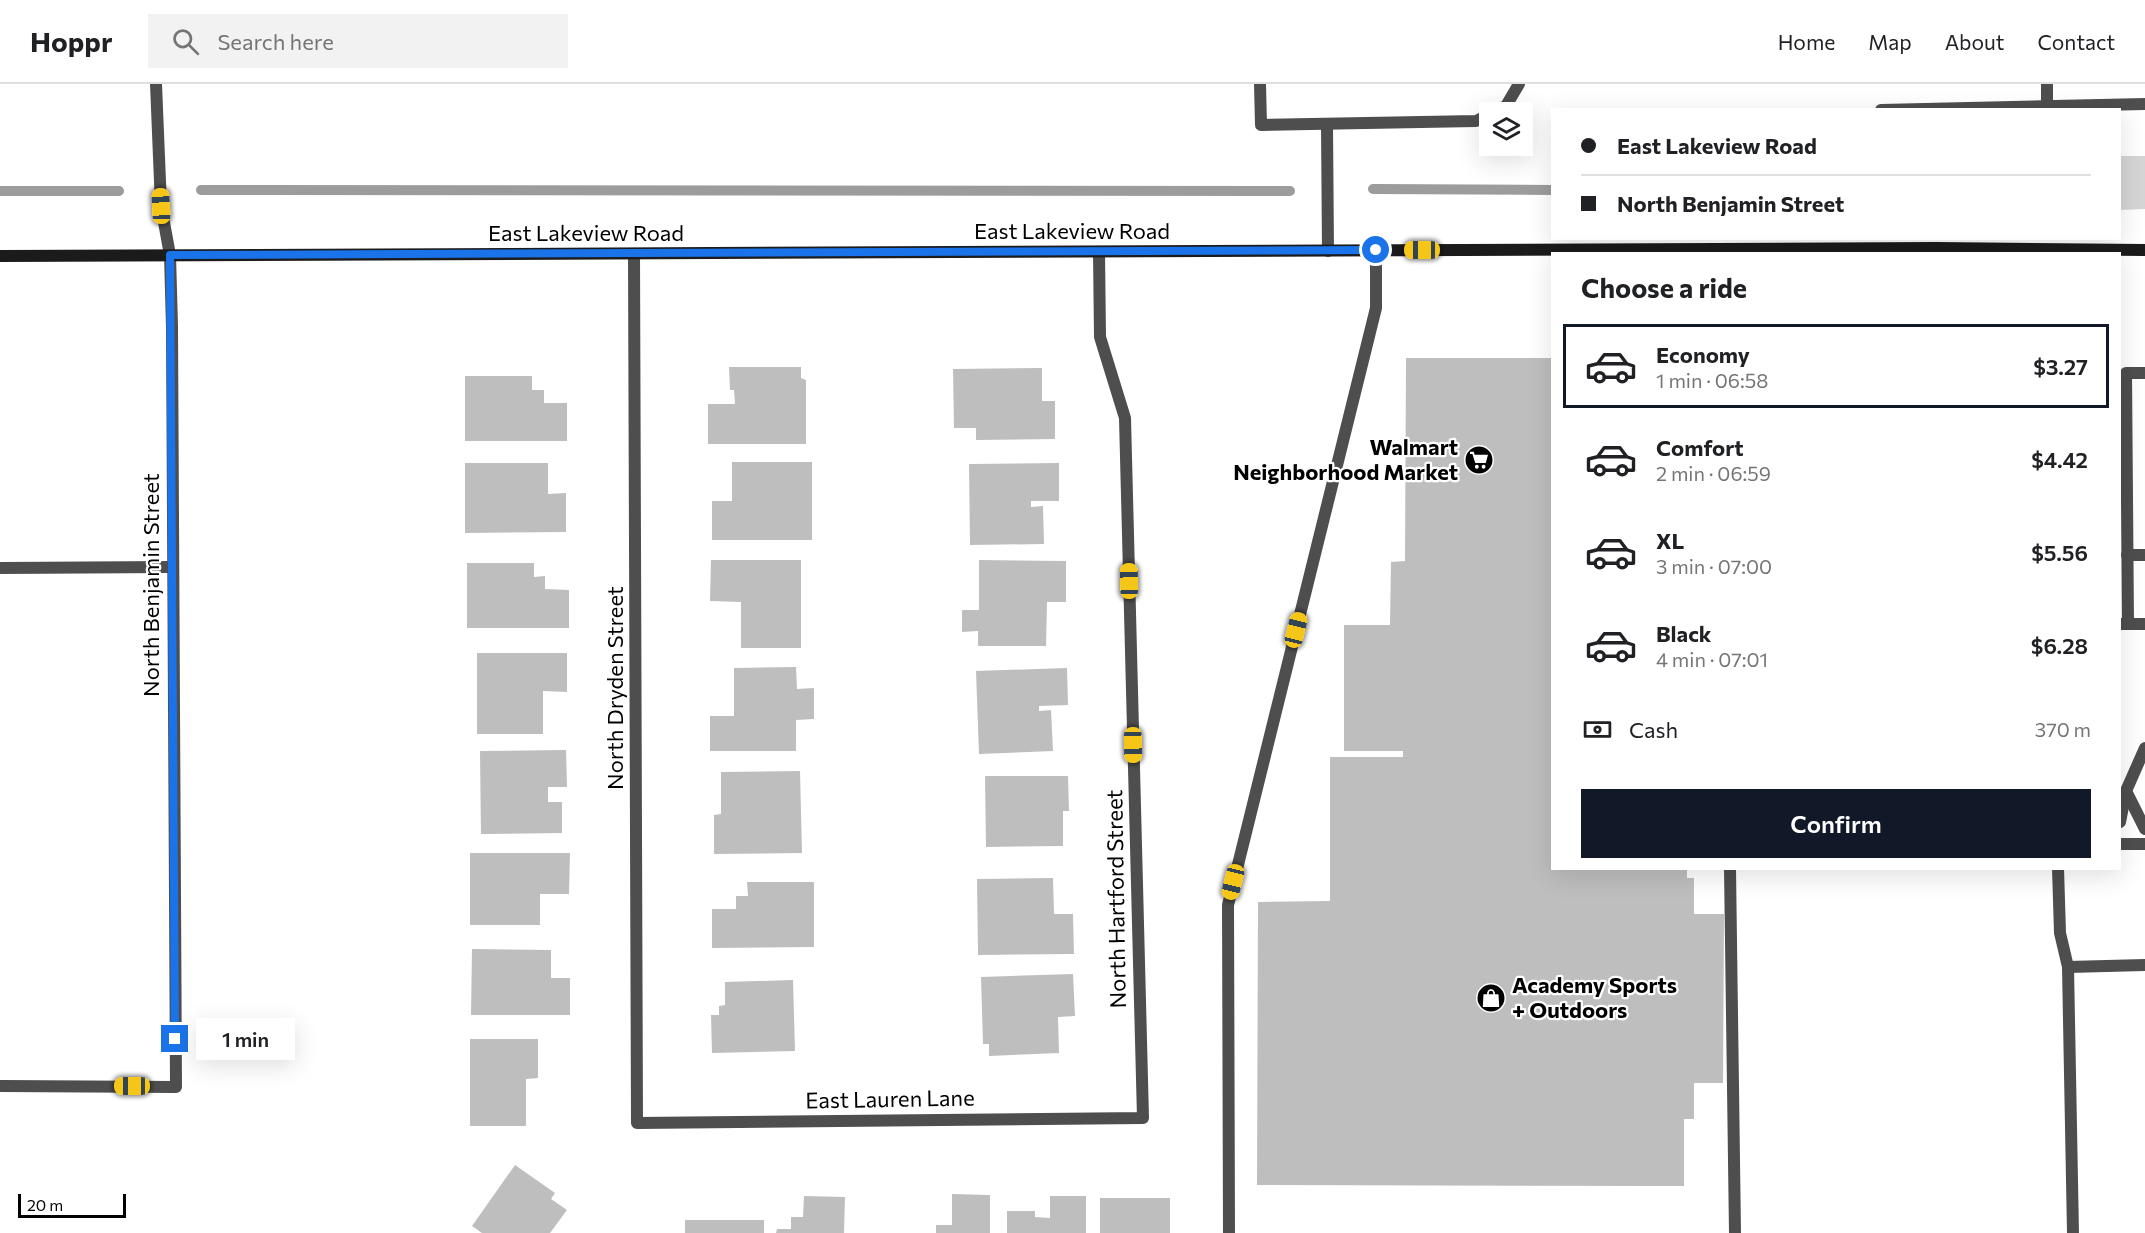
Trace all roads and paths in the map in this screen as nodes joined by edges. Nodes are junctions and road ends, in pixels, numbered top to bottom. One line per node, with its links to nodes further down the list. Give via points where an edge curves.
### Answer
1 (156, 84): 18 (street, North Benjamin Street, via 161,206)
2 (1260, 84): 9 (street, via 1261,125)
3 (1519, 84): 5 (street)
4 (2047, 84): 7 (street)
5 (1508, 102)
6 (2145, 104): 7 (street)
7 (2047, 108)
8 (1479, 119): 9 (street)
9 (1327, 124): 14 (street)
10 (1677, 244): 12 (street, East Lakeview Road); 15 (street, East Lakeview Road)
11 (2049, 244): 13 (street, East Lakeview Road); 15 (street, East Lakeview Road)
12 (1376, 250): 14 (street, East Lakeview Road); 40 (street, via 1376,308 1228,905)
13 (2145, 250)
14 (1328, 251): 16 (street, East Lakeview Road)
15 (1720, 251)
16 (1099, 252): 17 (street, East Lakeview Road); 38 (street, North Hartford Street, via 1100,337 1125,418)
17 (634, 254): 18 (street, East Lakeview Road); 39 (street, North Dryden Street)
18 (170, 255): 19 (street, East Lakeview Road); 23 (street, North Benjamin Street)
19 (0, 256)
20 (2145, 373): 21 (street, via 2126,373)
21 (2127, 555): 22 (street); 25 (street)
22 (2145, 555)
23 (172, 567): 24 (street); 37 (street, North Benjamin Street, via 176,1087)
24 (0, 568)
25 (2124, 624): 26 (street)
26 (2145, 624)
27 (2145, 748): 28 (street)
28 (2126, 790): 29 (street); 30 (street)
29 (2121, 817)
30 (2145, 829)
31 (2121, 844): 32 (street)
32 (2145, 844)
33 (1730, 870): 41 (street)
34 (2058, 870): 36 (street, via 2060,933)
35 (2145, 965): 36 (street)
36 (2068, 967): 42 (street)
37 (0, 1086)
38 (1143, 1118): 39 (street, East Lauren Lane)
39 (638, 1123)
40 (1229, 1233)
41 (1735, 1233)
42 (2073, 1233)

